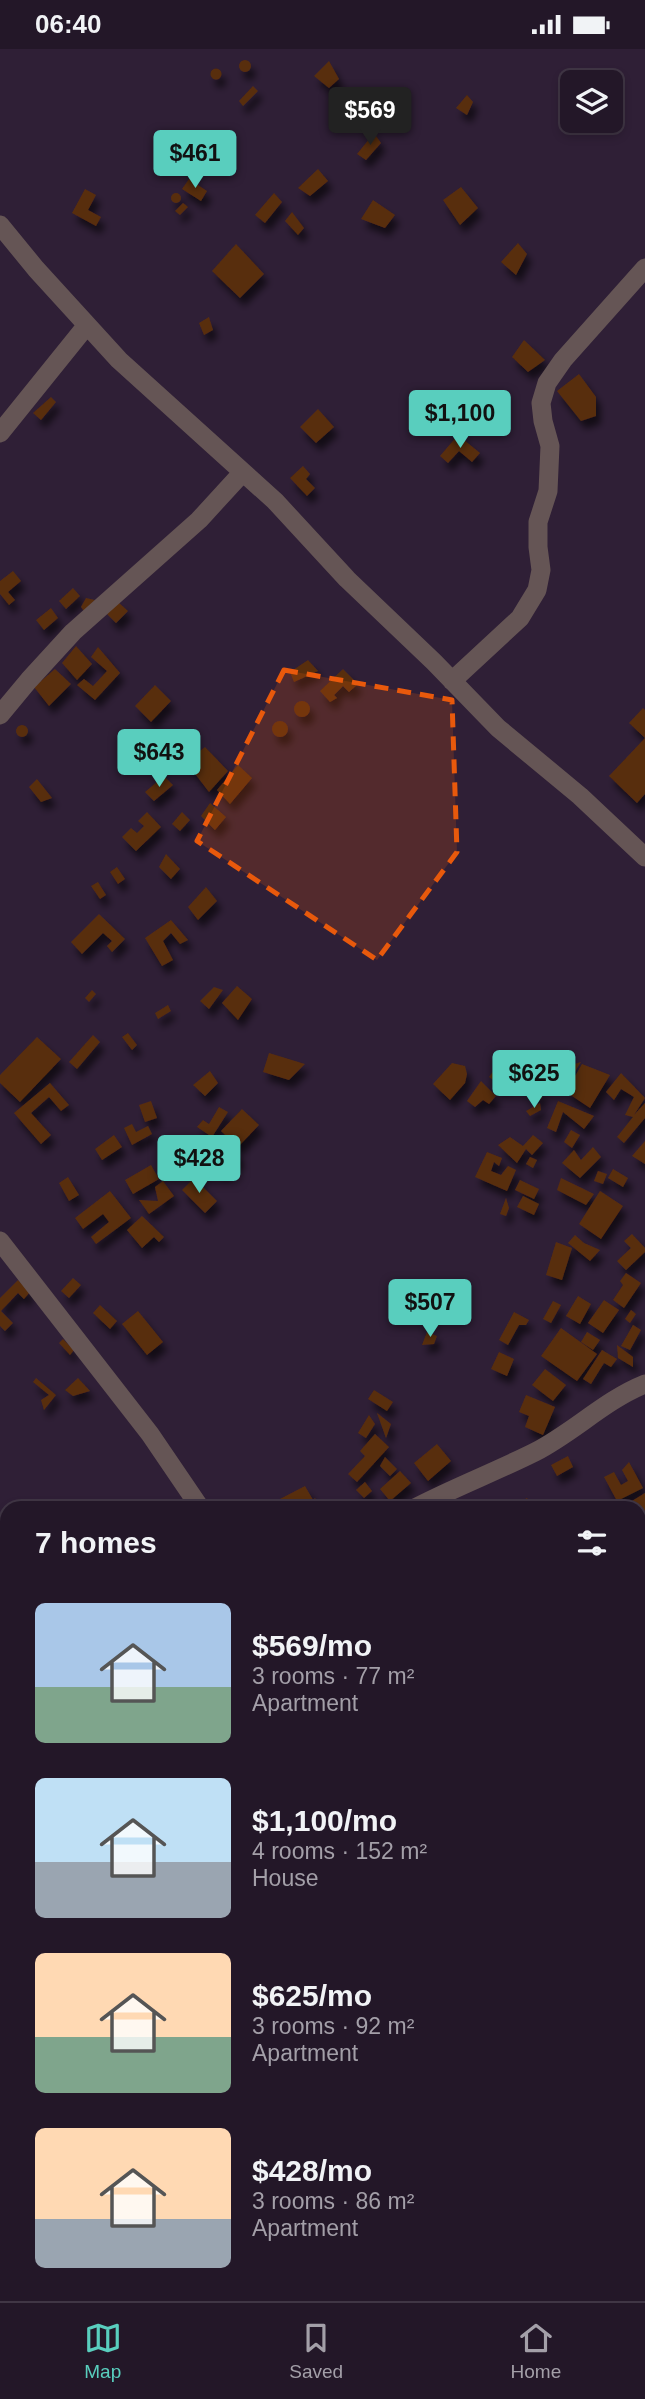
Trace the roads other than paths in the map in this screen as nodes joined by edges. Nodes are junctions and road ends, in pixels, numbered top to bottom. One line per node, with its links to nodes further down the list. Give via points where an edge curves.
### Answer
1 (0, 225): 3 (street)
2 (645, 268): 6 (street, via 547,383 541,403 550,457 548,491 538,522 541,570 537,590 520,618)
3 (87, 325): 4 (street); 5 (street, via 119,360)
4 (0, 433)
5 (243, 472): 6 (street); 7 (street, via 200,520 73,632)
6 (452, 681): 8 (street, via 498,728)
7 (0, 715)
8 (645, 857)
9 (0, 1241): 11 (street, via 150,1434)
10 (645, 1384): 12 (street, via 627,1391 535,1452)
11 (196, 1501)
12 (430, 1501)

